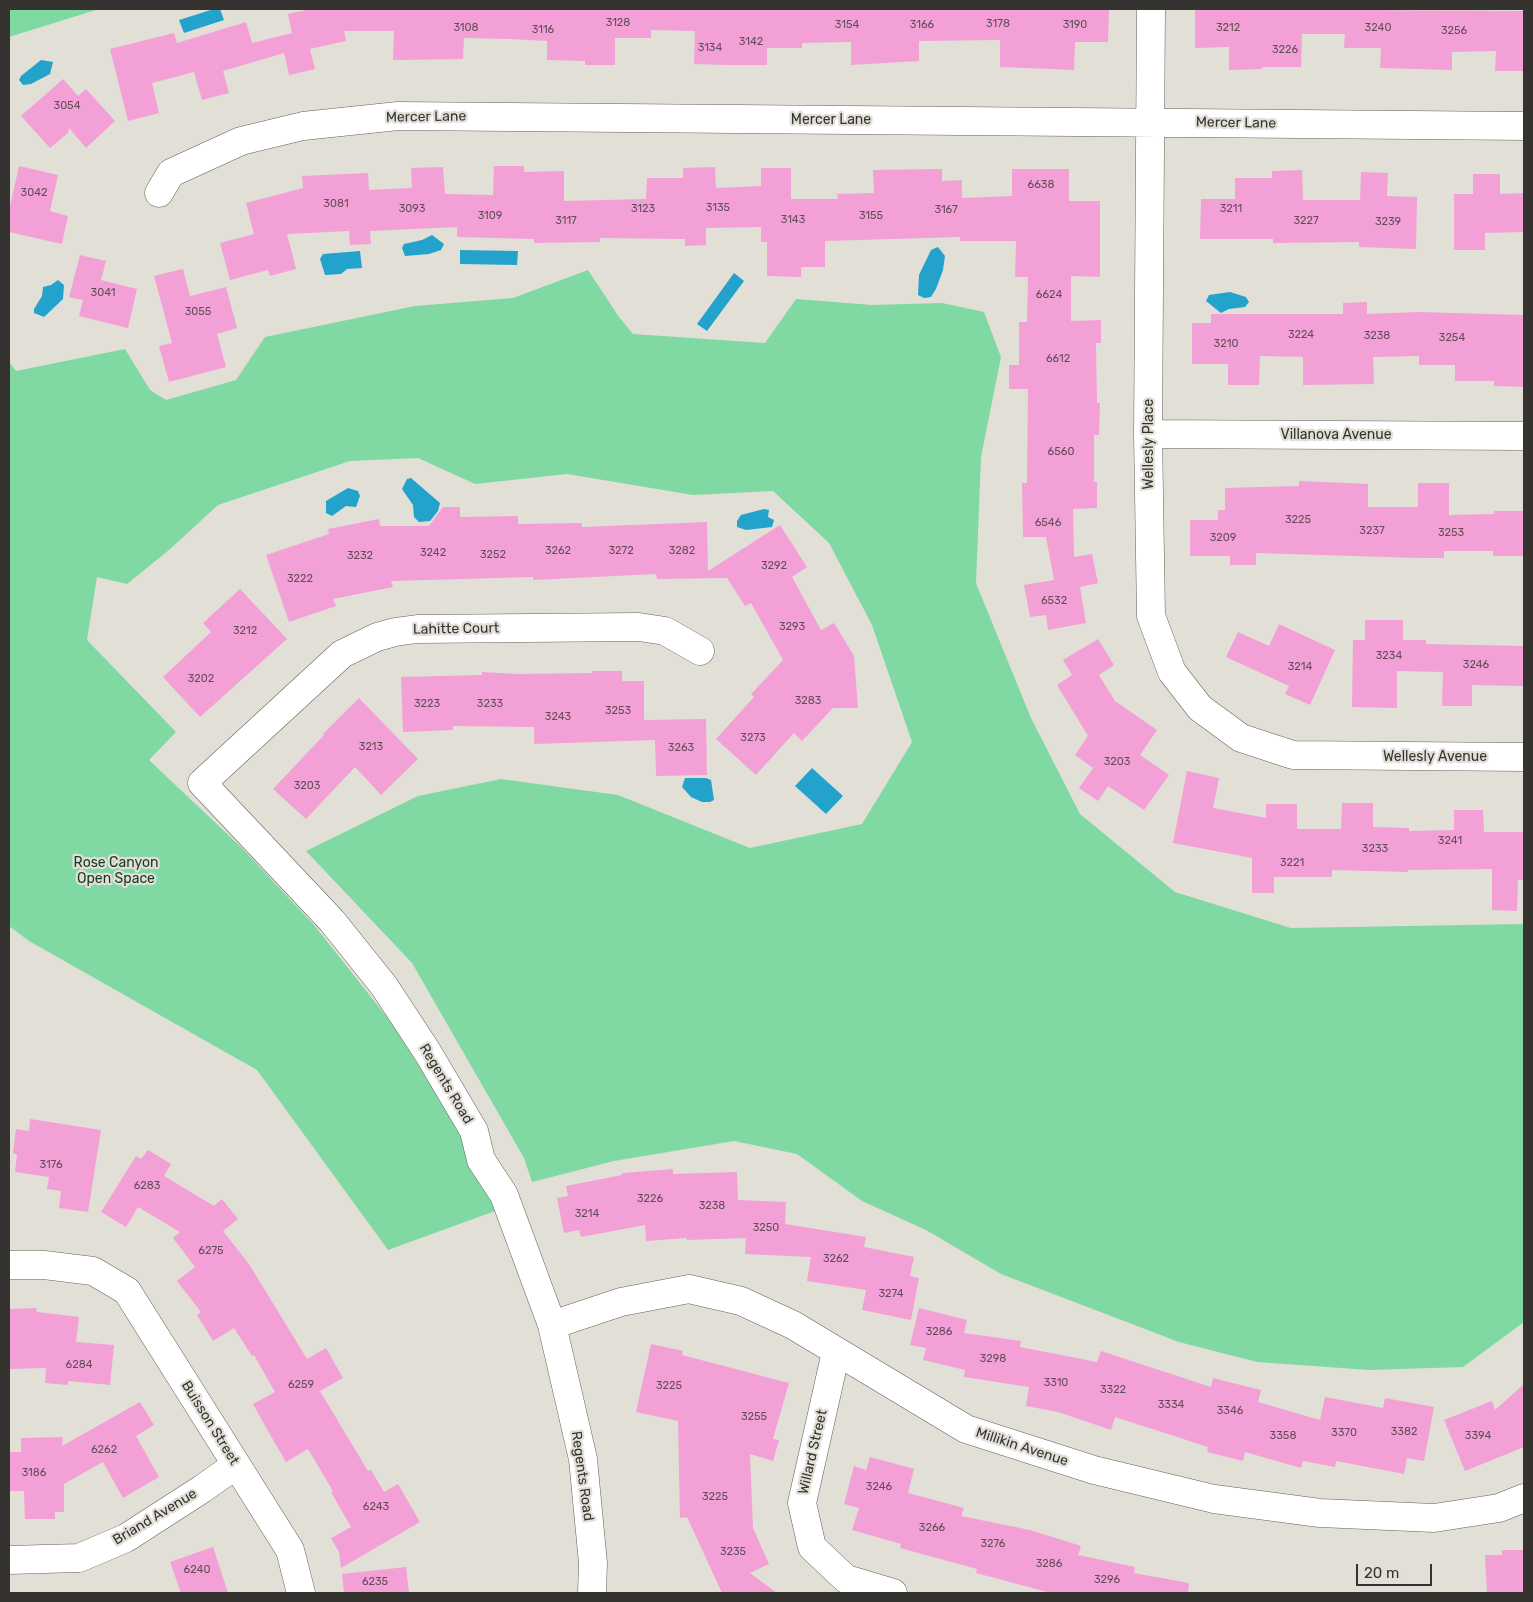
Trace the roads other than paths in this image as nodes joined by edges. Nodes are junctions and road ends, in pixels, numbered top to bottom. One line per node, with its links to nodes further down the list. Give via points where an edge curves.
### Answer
1 (1150, 9): 2 (street, Wellesly Place)
2 (1150, 122): 3 (street, Mercer Lane); 4 (street, Mercer Lane, via 398,116 303,126 241,141 171,173); 5 (street, Wellesly Place)
3 (1524, 126)
4 (159, 193)
5 (1148, 434): 6 (street, Villanova Avenue); 8 (street, Wellesly Place, via 1151,616 1172,672 1200,708 1241,738 1293,755)
6 (1524, 436)
7 (700, 651): 10 (street, Lahitte Court, via 666,631 639,627 416,628 395,632 342,654)
8 (1345, 757): 9 (street, Wellesly Avenue)
9 (1524, 758)
10 (202, 783): 12 (street, Regents Road, via 332,921 384,986 428,1053 474,1132 481,1160 504,1195)
11 (9, 1265): 14 (street, Buisson Street, via 93,1271 127,1292)
12 (552, 1325): 13 (street, Millikin Avenue, via 621,1302 689,1289 741,1301 793,1325); 18 (street, Regents Road, via 583,1459 593,1563)
13 (836, 1352): 15 (street, Millikin Avenue, via 966,1429 1094,1470 1214,1500 1320,1513 1434,1518 1499,1508); 19 (street, Willard Street, via 802,1503 812,1547 846,1579)
14 (236, 1465): 16 (street, Briand Avenue, via 126,1538 80,1558); 17 (street, Buisson Street, via 290,1550)
15 (1524, 1498)
16 (9, 1560)
17 (301, 1593)
18 (592, 1593)
19 (893, 1593)

